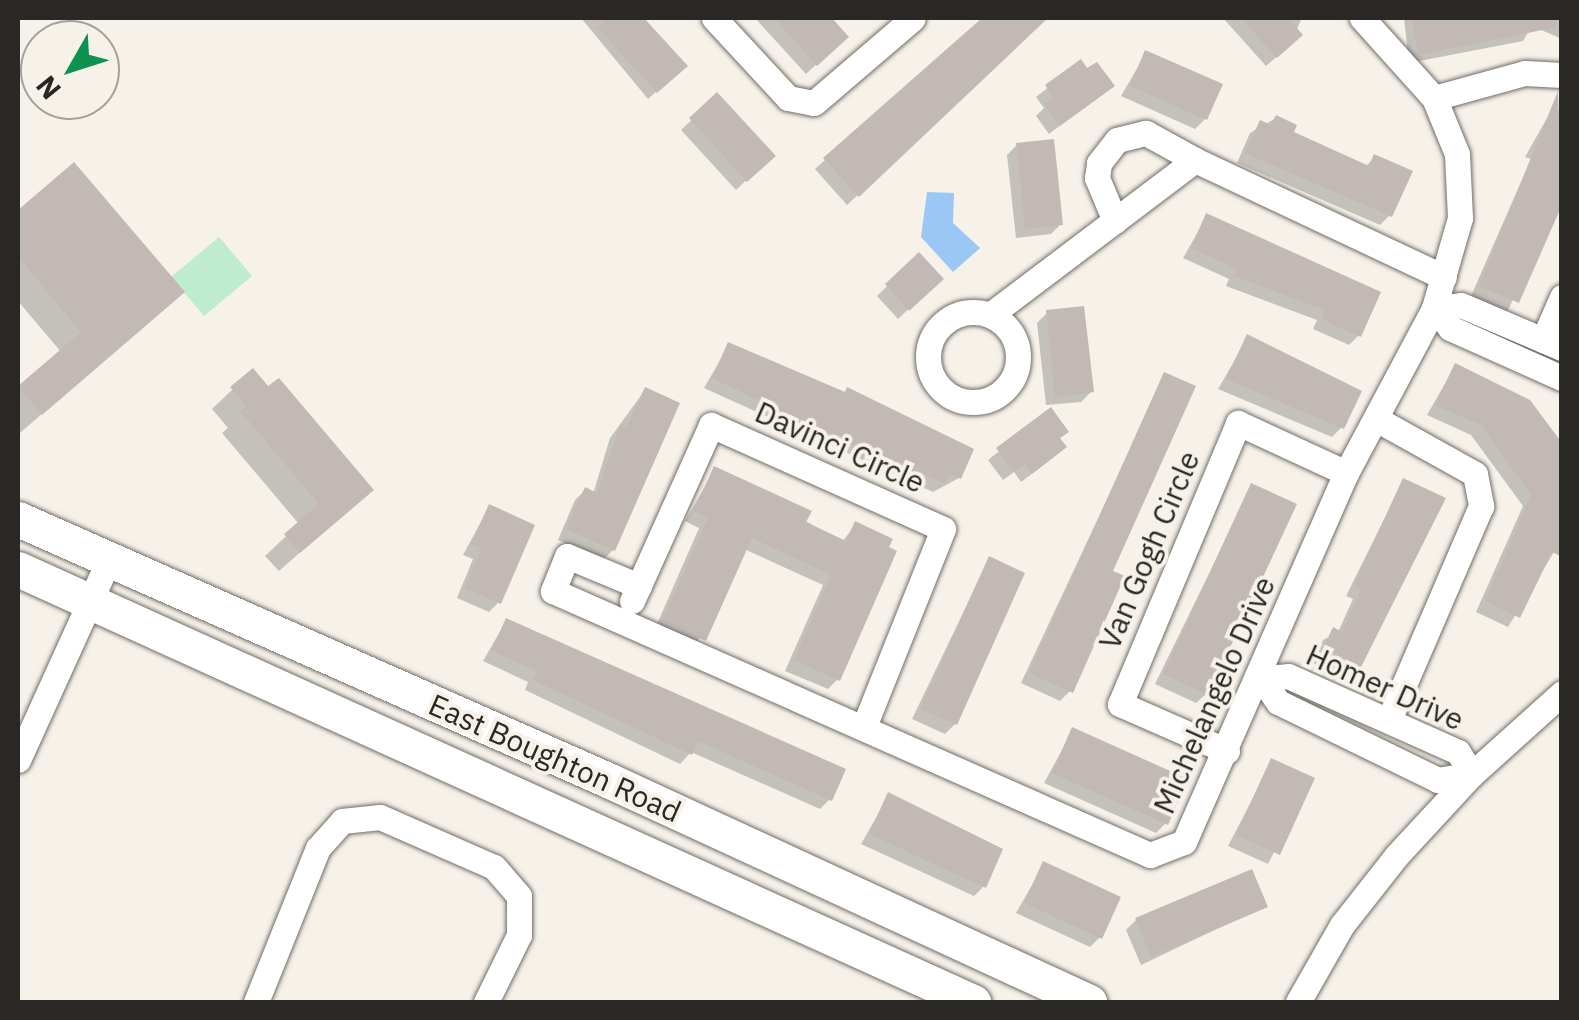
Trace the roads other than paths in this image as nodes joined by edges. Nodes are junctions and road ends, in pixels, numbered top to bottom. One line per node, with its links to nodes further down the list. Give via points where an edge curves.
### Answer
1 (714, 18): 4 (street, via 788,98 814,103)
2 (913, 18): 4 (street)
3 (1362, 18): 6 (street, Michelangelo Drive)
4 (883, 27)
5 (1562, 75): 6 (street, via 1526,73)
6 (1434, 98): 9 (street, Michelangelo Drive, via 1457,154 1460,218)
7 (1194, 160): 8 (street); 8 (street, via 1146,133 1117,140 1096,178); 9 (street)
8 (1114, 221): 12 (street)
9 (1444, 277): 11 (street, Michelangelo Drive)
10 (1562, 296): 13 (street)
11 (1434, 308): 13 (street, via 1461,305); 14 (street, via 1450,328); 15 (street, Michelangelo Drive)
12 (990, 316)
13 (1552, 344)
14 (1562, 378)
15 (1378, 420): 16 (street, Michelangelo Drive); 25 (street, via 1475,474 1481,506)
16 (1346, 473): 23 (street, Michelangelo Drive); 27 (street, Van Gogh Circle, via 1238,423 1120,704)
17 (18, 520): 18 (main road, East Boughton Road)
18 (108, 559): 21 (street); 33 (main road, East Boughton Road)
19 (18, 569): 21 (main road, East Boughton Road)
20 (639, 586): 22 (street, Davinci Circle); 22 (street, Michelangelo Drive, via 567,556 553,591); 26 (street, Davinci Circle, via 712,425 942,529)
21 (91, 600): 28 (street); 32 (main road, East Boughton Road)
22 (623, 620): 26 (street, Michelangelo Drive)
23 (1261, 678): 25 (street, Homer Drive, via 1288,676); 27 (street, Michelangelo Drive); 29 (street, Homer Drive, via 1278,702 1438,780)
24 (1562, 693): 29 (street)
25 (1389, 720): 29 (street, Homer Drive, via 1458,752)
26 (864, 727): 27 (street, Michelangelo Drive, via 1150,855 1184,842)
27 (1227, 752)
28 (18, 760)
29 (1472, 774): 34 (street, via 1342,925)
30 (256, 1002): 31 (street, via 318,848 342,820 380,817 494,867 519,896 518,935)
31 (486, 1002)
32 (973, 1002)
33 (1089, 1002)
34 (1298, 1002)

